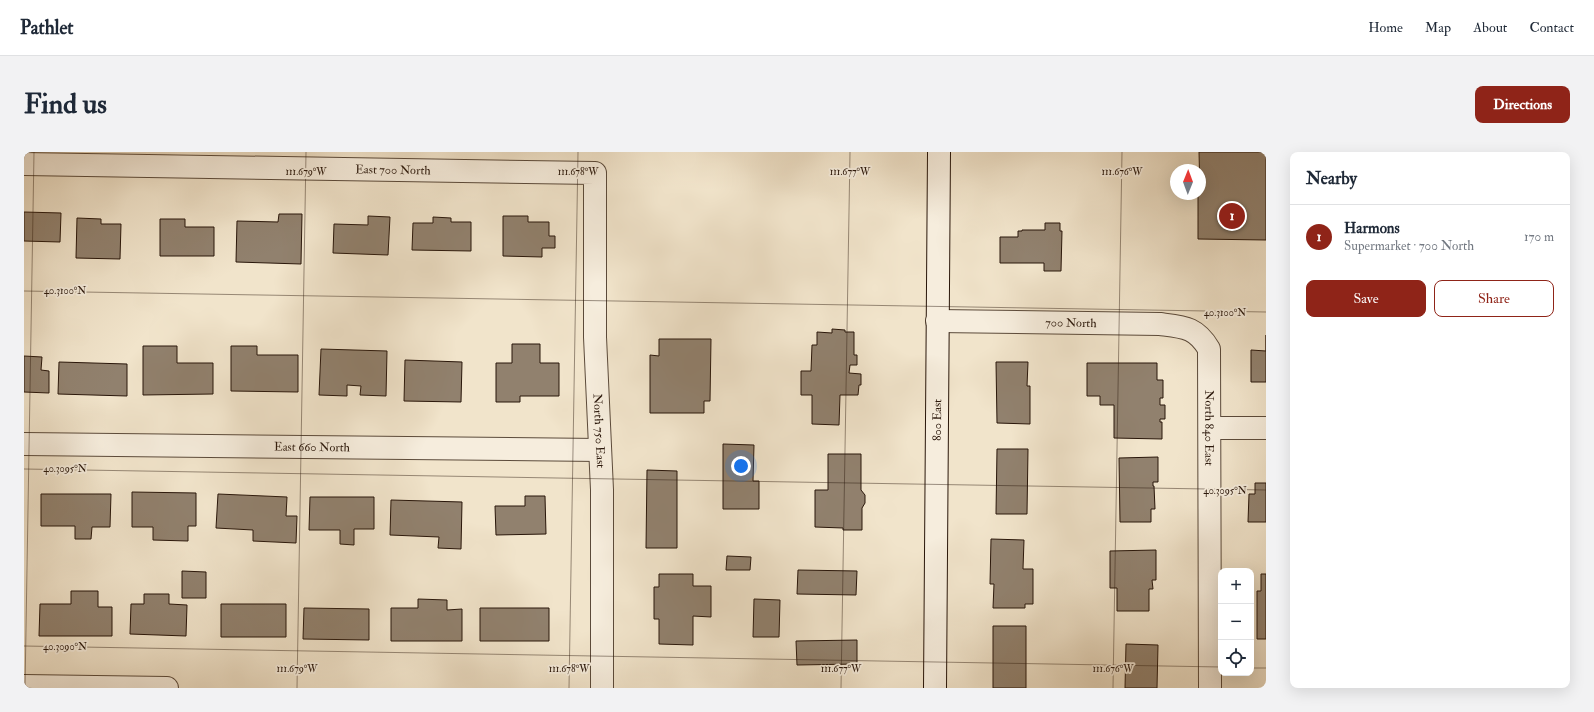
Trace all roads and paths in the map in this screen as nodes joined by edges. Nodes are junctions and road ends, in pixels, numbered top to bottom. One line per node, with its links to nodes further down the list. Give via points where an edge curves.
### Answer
1 (939, 152): 5 (street, 800 East)
2 (324, 160): 3 (street, East 700 North); 4 (street, East 700 North)
3 (24, 164)
4 (595, 173): 10 (street, North 750 East, via 595,337)
5 (937, 321): 6 (street, 700 North, via 1160,324 1180,326); 14 (street, 800 East)
6 (1202, 337): 7 (street, North 840 East, via 1209,349)
7 (1210, 428): 8 (street); 15 (street, North 840 East)
8 (1266, 428)
9 (24, 444): 10 (street, East 660 North)
10 (600, 450): 13 (street, North 750 East)
11 (24, 686): 12 (street)
12 (167, 688)
13 (602, 688)
14 (935, 688)
15 (1210, 688)

